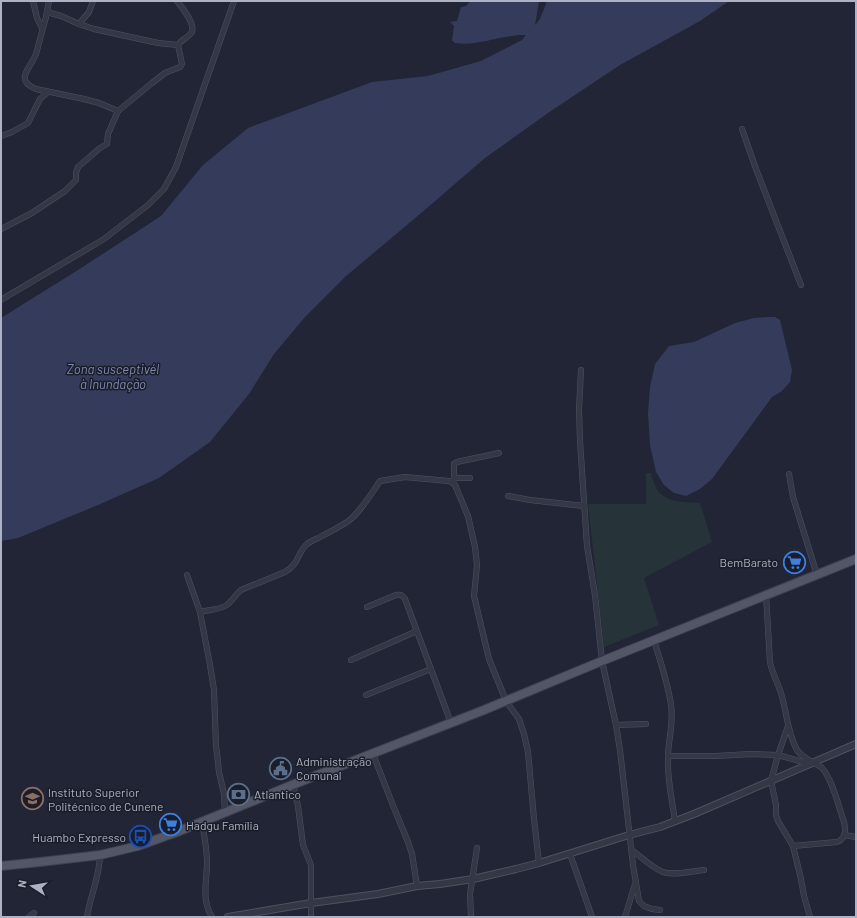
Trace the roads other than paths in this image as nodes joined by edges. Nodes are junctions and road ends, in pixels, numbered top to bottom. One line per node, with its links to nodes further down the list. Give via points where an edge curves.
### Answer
1 (33, 1): 8 (street)
2 (49, 1): 6 (street)
3 (93, 1): 7 (street, via 89,12)
4 (176, 1): 9 (street, via 193,28)
5 (234, 1): 18 (street, via 176,167 164,189 148,205 104,239)
6 (47, 12): 7 (street); 8 (street)
7 (79, 24): 9 (street, via 158,43)
8 (42, 28): 10 (street, via 34,60 24,77 30,87)
9 (178, 45): 13 (street, via 182,64 180,67 165,73)
10 (36, 89): 11 (street); 12 (street)
11 (48, 92): 12 (street); 13 (street, via 99,103)
12 (40, 99): 15 (street, via 28,123)
13 (118, 111): 16 (street, via 108,134 107,144 78,168 74,183 32,213)
14 (742, 129): 17 (street)
15 (1, 136)
16 (1, 230)
17 (801, 285)
18 (1, 300)
19 (580, 370): 25 (street, via 579,425)
20 (498, 453): 23 (street, via 457,462 454,464)
21 (789, 474): 28 (street, via 793,497)
22 (470, 478): 23 (street)
23 (454, 480): 31 (street, via 405,477 380,482 347,522 309,542 290,570 239,591 224,607); 38 (street, via 468,516 475,547 477,565 474,591 477,612 490,662)
24 (508, 496): 25 (street)
25 (584, 506): 35 (street)
26 (856, 559): 28 (main road)
27 (187, 575): 31 (street)
28 (817, 575): 29 (main road)
29 (766, 595): 33 (main road); 42 (street, via 770,662 782,694)
30 (367, 607): 32 (street, via 400,594 405,598)
31 (200, 612): 50 (street, via 214,690 216,747)
32 (417, 631): 34 (street); 36 (street)
33 (654, 640): 35 (main road); 46 (street, via 671,705)
34 (351, 660)
35 (602, 661): 38 (main road); 41 (street)
36 (431, 670): 37 (street); 39 (street)
37 (366, 695)
38 (506, 701): 39 (main road); 61 (street, via 519,719 528,752)
39 (451, 723): 44 (main road)
40 (646, 724): 41 (street)
41 (616, 725): 53 (street)
42 (788, 726): 45 (street); 47 (street, via 798,751)
43 (856, 744): 47 (street)
44 (373, 754): 49 (main road); 66 (street, via 408,842)
45 (778, 755): 46 (street); 47 (street); 48 (street)
46 (668, 756): 51 (street)
47 (811, 763): 48 (street); 54 (street, via 821,768 829,777 846,829)
48 (771, 781): 51 (street); 56 (street, via 778,821)
49 (293, 785): 50 (main road); 67 (street, via 303,845 311,865)
50 (225, 812): 52 (main road)
51 (675, 821): 53 (street)
52 (202, 822): 60 (main road, via 138,846); 72 (street, via 207,857 206,904)
53 (629, 835): 58 (street); 59 (street)
54 (844, 835): 55 (street); 56 (street, via 837,842)
55 (856, 837)
56 (793, 846): 78 (street)
57 (477, 848): 64 (street)
58 (632, 850): 63 (street, via 664,873); 65 (street)
59 (570, 854): 61 (street); 76 (street)
60 (100, 855): 62 (main road); 71 (street)
61 (539, 863): 64 (street)
62 (1, 866)
63 (704, 870)
64 (473, 879): 66 (street); 75 (street, via 469,898)
65 (636, 882): 68 (street, via 638,895 644,906); 77 (street)
66 (417, 886): 67 (street)
67 (311, 903): 73 (street); 74 (street)
68 (660, 910)
69 (34, 913): 70 (street)
70 (29, 917)
71 (87, 917)
72 (212, 917)
73 (228, 917)
74 (311, 917)
75 (471, 917)
76 (592, 917)
77 (625, 917)
78 (810, 917)

